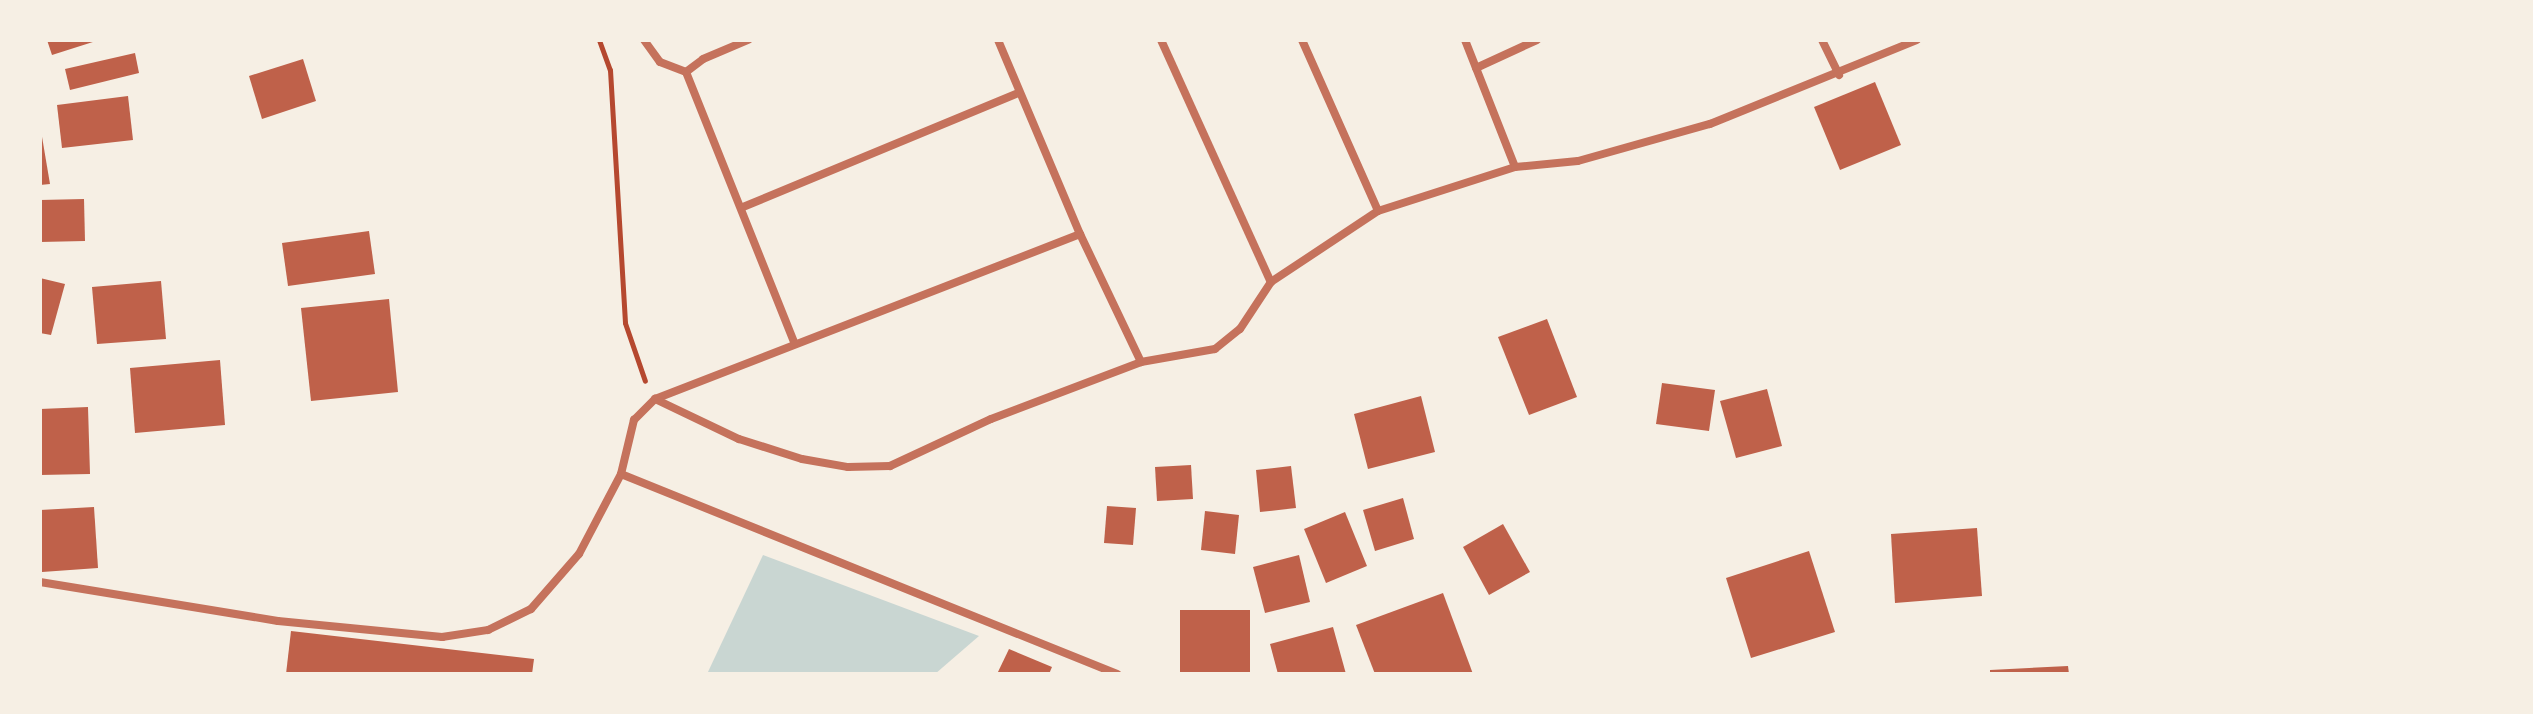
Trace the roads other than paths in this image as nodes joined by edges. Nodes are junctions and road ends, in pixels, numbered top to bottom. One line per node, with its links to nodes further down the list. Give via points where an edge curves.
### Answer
1 (644, 40): 11 (street, via 660,62)
2 (748, 40): 11 (street)
3 (998, 40): 13 (street)
4 (1161, 40): 18 (street)
5 (1302, 40): 16 (street)
6 (1465, 40): 10 (street)
7 (1537, 40): 10 (street)
8 (1822, 40): 12 (street)
9 (1917, 40): 12 (street)
10 (1476, 68): 14 (street)
11 (686, 72): 15 (street)
12 (1839, 75): 14 (street, via 1710,124 1609,154 1543,168)
13 (1018, 93): 15 (street); 17 (street)
14 (1515, 167): 16 (street)
15 (743, 207): 19 (street)
16 (1378, 211): 18 (street)
17 (1080, 234): 19 (street); 20 (street)
18 (1271, 282): 20 (street, via 1240,329 1215,349)
19 (795, 344): 21 (street)
20 (1141, 362): 21 (street, via 991,419 890,466 871,469 773,451)
21 (655, 399): 22 (street, via 634,420)
22 (621, 474): 23 (street, via 579,554 547,595 488,630 442,637 278,621); 24 (street)
23 (40, 582)
24 (1117, 674)

